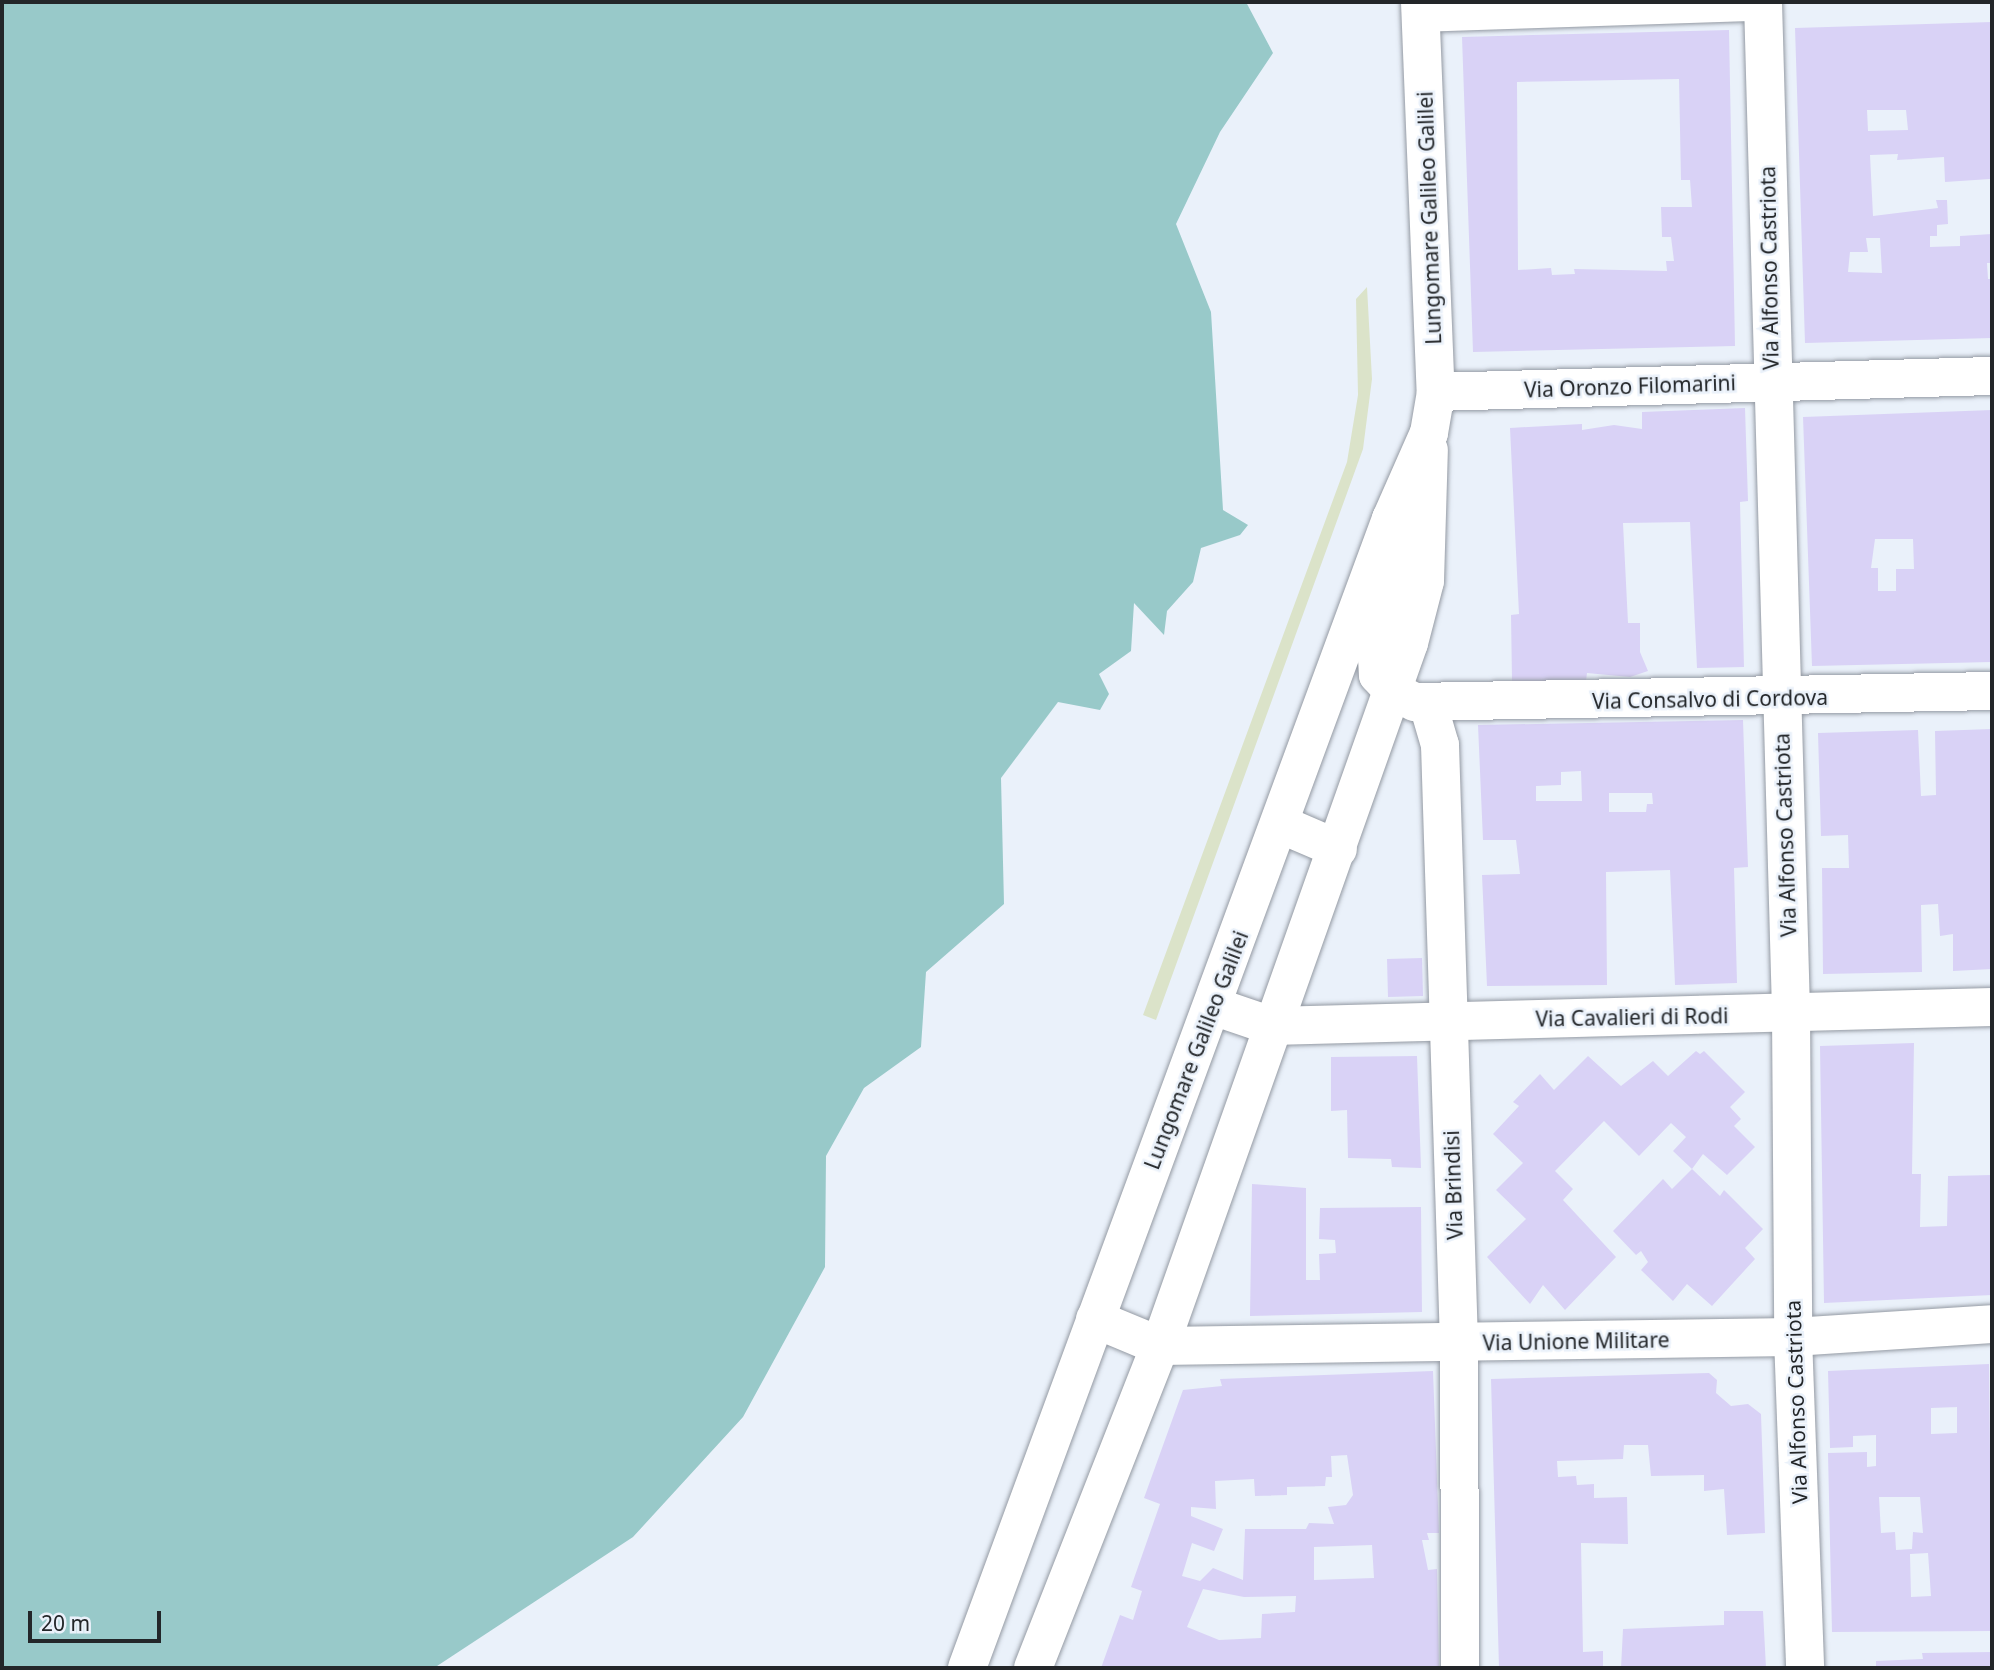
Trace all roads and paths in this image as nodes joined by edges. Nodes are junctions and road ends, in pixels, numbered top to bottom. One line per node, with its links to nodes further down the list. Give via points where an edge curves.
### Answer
1 (1762, 2): 2 (street); 4 (street, Via Alfonso Castriota)
2 (1420, 7): 5 (street, Lungomare Galileo Galilei)
3 (1992, 376): 4 (street, Via Oronzo Filomarini)
4 (1772, 382): 5 (street, Via Oronzo Filomarini); 10 (street, Via Alfonso Castriota)
5 (1436, 392): 6 (street, Lungomare Galileo Galilei)
6 (1429, 433): 7 (street, Lungomare Galileo Galilei); 9 (street, Lungomare Galileo Galilei, via 1424,581)
7 (1391, 519): 9 (street, Via Brindisi, via 1400,584 1377,657 1378,675); 11 (street, Lungomare Galileo Galilei)
8 (1992, 691): 10 (street, Via Consalvo di Cordova)
9 (1411, 697): 10 (street, Via Consalvo di Cordova); 12 (street, Lungomare Galileo Galilei); 16 (street, Via Brindisi, via 1440,745)
10 (1781, 698): 15 (street, Via Alfonso Castriota)
11 (1280, 824): 12 (street); 13 (street, Lungomare Galileo Galilei)
12 (1338, 849): 17 (street, Lungomare Galileo Galilei)
13 (1213, 1006): 17 (street); 18 (street, Lungomare Galileo Galilei)
14 (1992, 1007): 15 (street, Via Cavalieri di Rodi)
15 (1791, 1013): 16 (street, Via Cavalieri di Rodi); 20 (street, Via Alfonso Castriota)
16 (1448, 1022): 17 (street, Via Cavalieri di Rodi); 21 (street, Via Brindisi)
17 (1272, 1026): 22 (street, Lungomare Galileo Galilei)
18 (1096, 1319): 22 (street); 23 (street, Lungomare Galileo Galilei)
19 (1992, 1324): 20 (street, Via Unione Militare)
20 (1793, 1337): 21 (street, Via Unione Militare); 26 (street, Via Alfonso Castriota)
21 (1458, 1343): 22 (street, Via Unione Militare); 25 (street, Via Brindisi)
22 (1160, 1346): 24 (street, Lungomare Galileo Galilei)
23 (967, 1668)
24 (1033, 1668)
25 (1460, 1668)
26 (1805, 1668)

